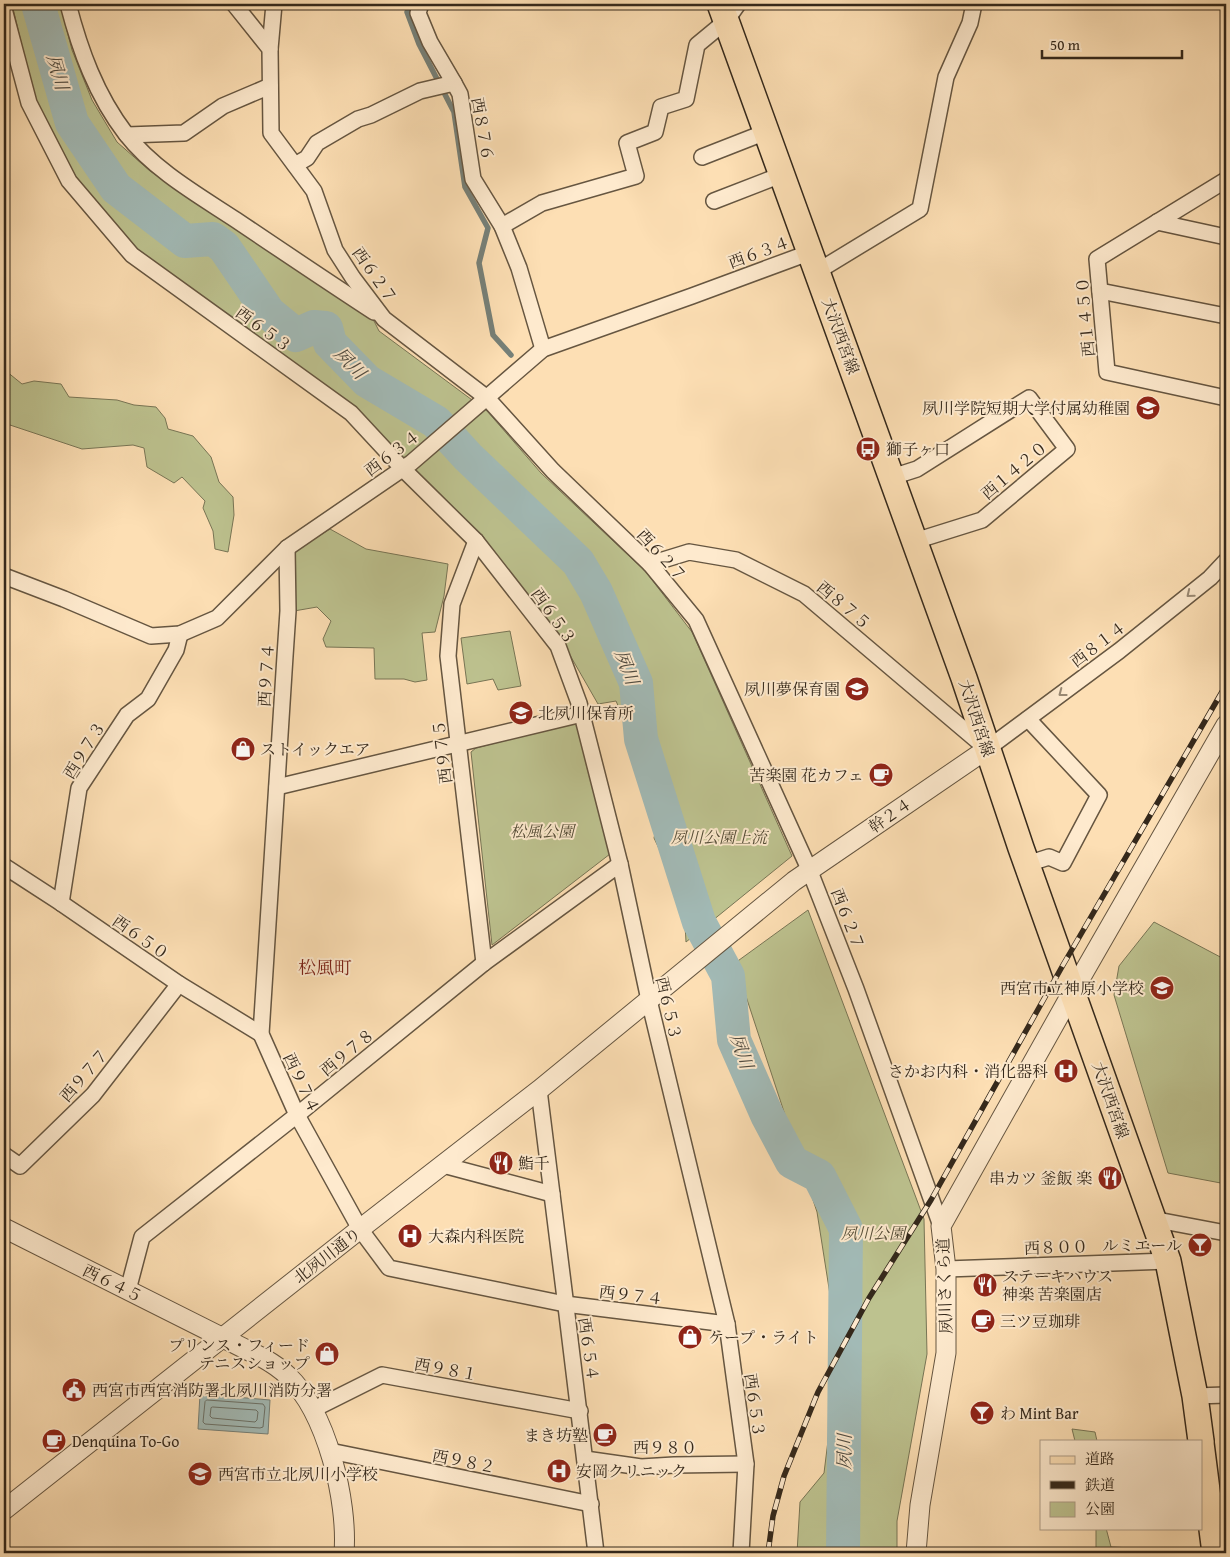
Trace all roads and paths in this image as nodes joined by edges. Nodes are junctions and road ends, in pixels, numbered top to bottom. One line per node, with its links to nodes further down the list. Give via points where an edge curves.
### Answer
1 (68, 4): 12 (street, via 82,52 102,98)
2 (234, 4): 8 (street)
3 (274, 4): 8 (street, 西６２７)
4 (421, 4): 9 (street, 西８７６, via 418,13)
5 (974, 4): 21 (street, 西６３４, via 970,23 946,76 920,209)
6 (4, 9): 28 (street, 西６５３, via 29,103 69,181 132,255 350,413)
7 (728, 10): 11 (main road, 大沢西宮線); 19 (street, via 697,45 686,99 661,107 655,132 627,143 636,176 542,203)
8 (270, 50): 10 (street, 西６２７)
9 (446, 85): 14 (street, via 420,92 358,118 317,143 307,158); 19 (street, 西８７６, via 460,94 473,179)
10 (270, 86): 12 (street, via 223,106 184,133); 14 (street, 西６２７, via 271,132)
11 (766, 132): 13 (street); 15 (main road, 大沢西宮線)
12 (127, 135): 24 (street, via 155,164 177,180)
13 (702, 156)
14 (295, 165): 24 (street, 西６２７, via 314,191 335,250)
15 (781, 175): 17 (street); 21 (main road, 大沢西宮線)
16 (1226, 180): 18 (street, 西１４５０)
17 (714, 201)
18 (1157, 222): 20 (street); 22 (street, 西１４５０, via 1097,259)
19 (502, 226): 25 (street, 西８７６, via 519,268)
20 (1226, 237)
21 (814, 261): 25 (street, 西６３４, via 692,296); 29 (main road, 大沢西宮線)
22 (1100, 291): 23 (street); 26 (street, 西１４５０, via 1107,372)
23 (1226, 316)
24 (384, 319): 27 (street, 西６２７)
25 (543, 349): 27 (street, 西６３４)
26 (1226, 398)
27 (484, 401): 28 (street, 西６３４); 34 (street, 西６２７)
28 (407, 466): 30 (street, 西６５３); 32 (street, 西６３４)
29 (892, 478): 31 (main road, 大沢西宮線); 31 (street, 西１４２０, via 917,469 1029,398 1067,449 982,520)
30 (476, 541): 37 (street, 西６５３, via 558,646); 40 (street, 西９７５, via 452,604 448,656)
31 (915, 541): 41 (main road, 大沢西宮線)
32 (287, 548): 36 (street, 西６３４, via 217,618); 42 (street, 西９７４, via 288,611)
33 (1226, 561): 38 (street, 西８１４, one-way to 38, via 1210,578 1127,645)
34 (650, 564): 41 (street, 西８７５, via 689,552 736,560 804,594); 46 (street, 西６２７, via 696,620)
35 (4, 576): 36 (street, 西６３４, via 151,636)
36 (180, 634): 47 (street, 西９７３, via 176,650 148,698 127,715 79,788)
37 (582, 714): 40 (street); 43 (street, 西６５３)
38 (1028, 719): 41 (street, 西８１４); 44 (street, via 1099,795 1063,863 1049,857)
39 (1226, 725): 50 (street, 夙川さくら道)
40 (459, 744): 42 (street); 48 (street, 西９７５)
41 (987, 749): 44 (main road, 大沢西宮線); 46 (street, 幹２４)
42 (277, 787): 52 (street, 西９７４)
43 (620, 864): 48 (street, 西９７８); 51 (street, 西６５３)
44 (1027, 864): 50 (main road, 大沢西宮線)
45 (4, 866): 47 (street, 西６５０)
46 (809, 870): 51 (street, 幹２４); 59 (street, 西６２７, via 856,989)
47 (61, 903): 49 (street, 西６５０)
48 (484, 963): 54 (street, 西９７８)
49 (179, 984): 52 (street, 西６５０); 55 (street, 西９７７, via 92,1095 20,1166)
50 (1072, 992): 58 (main road, 大沢西宮線); 59 (street, 夙川さくら道)
51 (649, 1000): 53 (street, 北夙川通り); 67 (street, 西６５３)
52 (261, 1034): 54 (street, 西９７４)
53 (539, 1090): 56 (street, 北夙川通り); 57 (street, 西６５４)
54 (297, 1115): 61 (street, 西９７４); 65 (street, 西９７８, via 142,1237)
55 (4, 1155)
56 (443, 1165): 57 (street); 61 (street, 北夙川通り)
57 (552, 1194): 66 (street, 西６５４)
58 (1152, 1219): 62 (street); 63 (main road, 大沢西宮線)
59 (941, 1226): 64 (street, 夙川さくら道)
60 (4, 1228): 65 (street, 西６４５)
61 (360, 1229): 66 (street, 西９７４, via 389,1268); 68 (street, 北夙川通り)
62 (1226, 1233)
63 (1168, 1261): 64 (street, 西８００); 70 (main road, 大沢西宮線)
64 (946, 1269): 83 (street, 夙川さくら道, via 946,1353 920,1504)
65 (128, 1290): 68 (street, 西６４５)
66 (565, 1304): 67 (street, 西９７４); 72 (street, 西６５４)
67 (727, 1324): 77 (street, 西６５３)
68 (223, 1338): 71 (street, 西６４５, via 290,1377); 79 (street, 北夙川通り)
69 (1226, 1394): 70 (street)
70 (1195, 1396): 73 (main road, 大沢西宮線)
71 (312, 1410): 72 (street, 西９８１, via 382,1375); 75 (street, 西６４５)
72 (580, 1411): 76 (street, 西６５４)
73 (1201, 1440)
74 (1202, 1450): 84 (main road, 大沢西宮線)
75 (330, 1451): 78 (street, 西９８２); 80 (street, 西６４５, via 340,1492)
76 (585, 1459): 77 (street, 西９８０, via 641,1467); 78 (street, 西６５４)
77 (746, 1464): 82 (street, 西６５３)
78 (590, 1504): 81 (street, 西６５４)
79 (4, 1510)
80 (344, 1553)
81 (596, 1553)
82 (741, 1553)
83 (916, 1553)
84 (1215, 1553)

